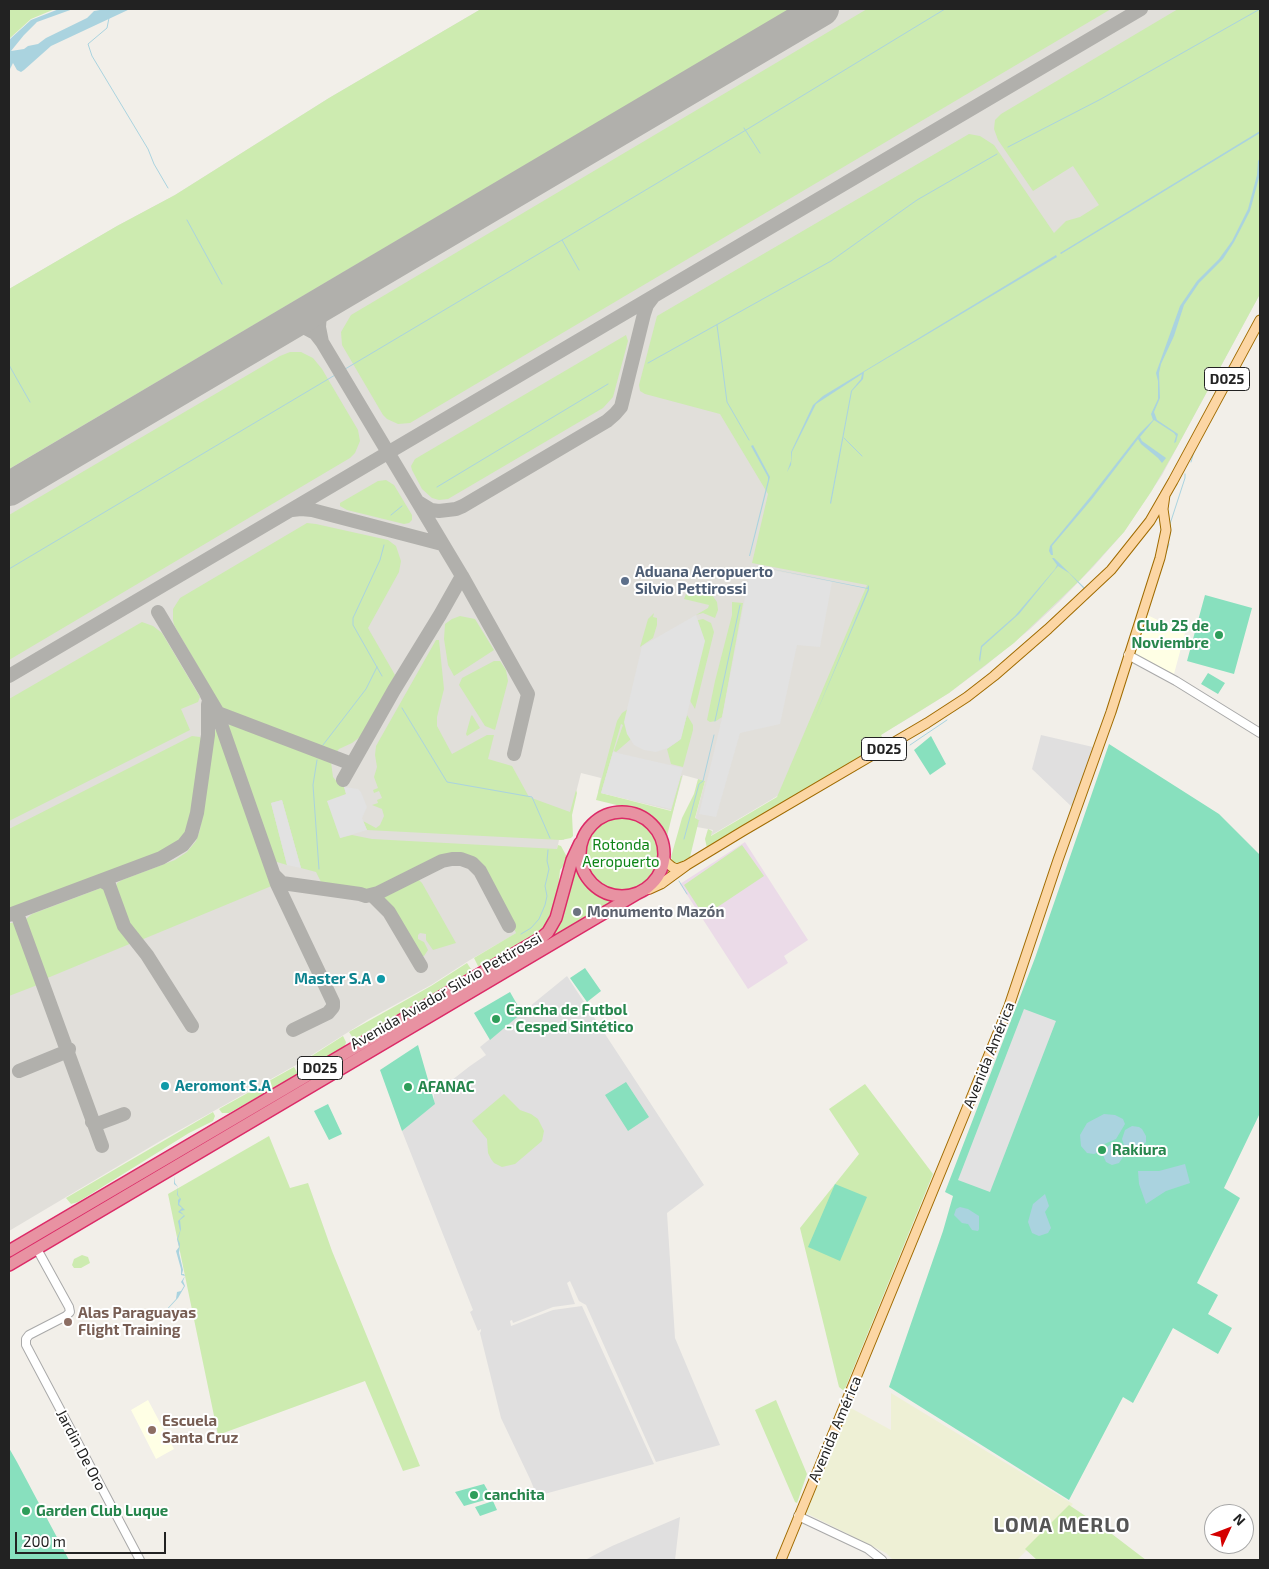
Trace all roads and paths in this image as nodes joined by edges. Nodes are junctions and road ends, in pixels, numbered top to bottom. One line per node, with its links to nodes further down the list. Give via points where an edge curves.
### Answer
1 (1260, 320): 2 (main road, Avenida Aviador Silvio Pettirossi / D025)
2 (1165, 495): 3 (main road, Avenida Aviador Silvio Pettirossi / D025); 4 (main road, Avenida América)
3 (1157, 510): 4 (main road); 9 (main road, Avenida Aviador Silvio Pettirossi / D025, via 1111,570 1030,646 967,697)
4 (1165, 538): 5 (main road, Avenida América)
5 (1128, 655): 6 (street); 16 (main road, Avenida América, via 1112,712 1006,1016)
6 (1260, 733)
7 (580, 843): 8 (highway, D025, via 587,830 601,817 629,812 654,827 663,845); 10 (highway, D025, via 579,854 585,876 601,891 622,896); 11 (highway, Avenida Aviador Silvio Pettirossi / D025, via 556,918 542,938)
8 (664, 857): 9 (main road, via 672,868); 10 (highway, D025, via 658,876)
9 (687, 865): 10 (main road, Avenida Aviador Silvio Pettirossi / D025, via 661,884)
10 (642, 891): 12 (highway, Avenida Aviador Silvio Pettirossi / D025)
11 (82, 1208): 12 (highway); 14 (highway, Avenida Aviador Silvio Pettirossi / D025)
12 (89, 1218): 13 (highway, Avenida Aviador Silvio Pettirossi / D025)
13 (37, 1249): 15 (highway, Avenida Aviador Silvio Pettirossi / D025); 17 (street, Jardin De Oro, via 70,1312 30,1335 26,1345)
14 (9, 1251)
15 (9, 1265)
16 (798, 1516): 18 (main road, Avenida América); 19 (street, via 868,1549)
17 (140, 1560)
18 (781, 1560)
19 (882, 1560)

